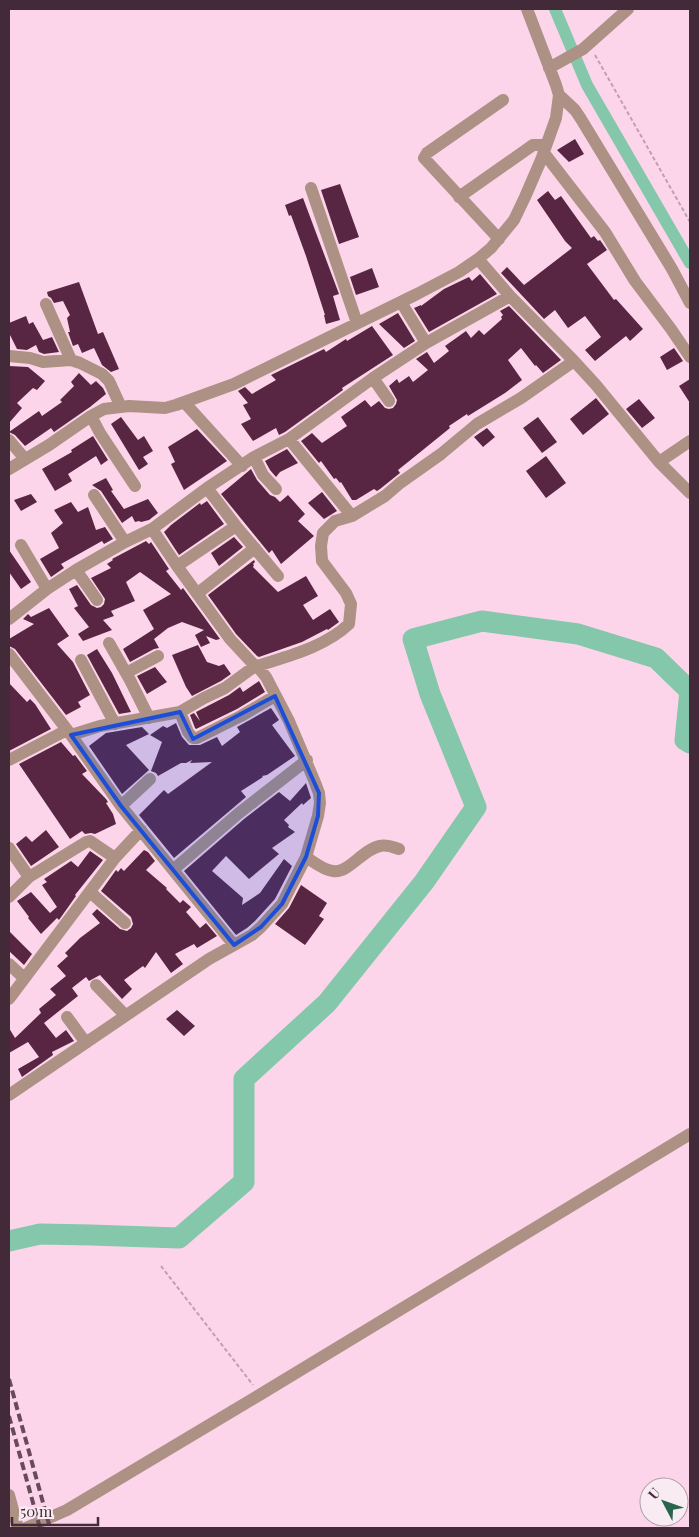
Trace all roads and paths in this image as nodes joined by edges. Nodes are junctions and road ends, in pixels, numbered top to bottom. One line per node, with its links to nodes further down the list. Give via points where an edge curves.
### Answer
1 (527, 9): 4 (street)
2 (628, 9): 3 (street)
3 (586, 46): 4 (street); 10 (path)
4 (552, 66): 5 (street)
5 (559, 95): 7 (street, via 556,118); 15 (street, via 581,119)
6 (503, 100): 9 (street, via 424,158)
7 (545, 150): 9 (street, via 541,145 533,145); 11 (street, via 514,220); 20 (street, via 606,232 635,281)
8 (311, 188): 17 (street)
9 (459, 197): 11 (street)
10 (690, 222)
11 (499, 239): 12 (street)
12 (478, 259): 13 (street); 14 (street)
13 (510, 296): 18 (street); 22 (street)
14 (401, 302): 17 (street); 18 (street)
15 (690, 303)
16 (46, 304): 21 (street)
17 (357, 323): 25 (street, via 234,384)
18 (426, 343): 23 (street)
19 (9, 356): 21 (street, via 44,362)
20 (690, 357)
21 (71, 360): 26 (street, via 109,380)
22 (574, 361): 33 (street); 41 (street, via 477,424 385,496)
23 (373, 378): 24 (street); 28 (street)
24 (390, 401)
25 (184, 402): 26 (street, via 165,408); 34 (street)
26 (121, 407): 27 (street)
27 (91, 416): 32 (street); 36 (street)
28 (289, 439): 31 (street); 41 (street)
29 (9, 440): 32 (street)
30 (690, 441): 33 (street)
31 (254, 457): 34 (street); 38 (street)
32 (25, 459): 35 (street)
33 (659, 462): 39 (street)
34 (242, 466): 37 (street)
35 (9, 469)
36 (135, 486)
37 (207, 488): 42 (street); 43 (street)
38 (276, 490)
39 (690, 493)
40 (94, 495): 44 (street)
41 (352, 516): 58 (street, via 335,521 323,534 321,546 322,561 351,604 349,624 335,636)
42 (236, 526): 46 (street); 47 (street)
43 (152, 530): 44 (street); 47 (street)
44 (125, 542): 48 (street)
45 (21, 545): 50 (street)
46 (255, 548): 49 (street); 51 (street)
47 (177, 566): 51 (street)
48 (76, 570): 50 (street); 52 (street)
49 (278, 576)
50 (47, 590): 53 (street)
51 (198, 594): 58 (street, via 230,639)
52 (97, 600)
53 (9, 619)
54 (109, 643): 59 (street)
55 (9, 654): 64 (street)
56 (158, 656): 59 (street)
57 (80, 660): 63 (street)
58 (256, 666): 60 (street, via 266,677); 61 (street, via 225,688)
59 (126, 673): 62 (street)
60 (275, 696): 61 (street, via 197,738 190,735); 66 (street)
61 (180, 712): 62 (street)
62 (149, 718): 63 (street)
63 (115, 724): 64 (street)
64 (69, 732): 65 (street); 68 (street)
65 (9, 760)
66 (307, 760): 72 (street, via 320,803); 74 (street)
67 (150, 778): 68 (street)
68 (121, 806): 69 (street)
69 (140, 830): 73 (street); 74 (street)
70 (9, 848): 75 (street)
71 (399, 849): 72 (street, via 382,845 376,847 343,871 335,872)
72 (306, 857): 79 (street, via 282,904 252,935)
73 (115, 858): 75 (street, via 90,841); 76 (street)
74 (174, 870): 79 (street)
75 (28, 877): 77 (street)
76 (90, 892): 78 (street); 81 (street)
77 (9, 897)
78 (125, 923)
79 (234, 945): 84 (street)
80 (9, 964): 81 (street)
81 (24, 978): 83 (street)
82 (96, 985): 84 (street)
83 (9, 999)
84 (125, 1015): 86 (street)
85 (67, 1017): 86 (street)
86 (86, 1043): 87 (street)
87 (9, 1095)
88 (690, 1134): 90 (street)
89 (161, 1266): 90 (path)
90 (261, 1394): 93 (street, via 67,1510)
91 (9, 1495): 92 (street)
92 (18, 1528)
93 (26, 1528)

